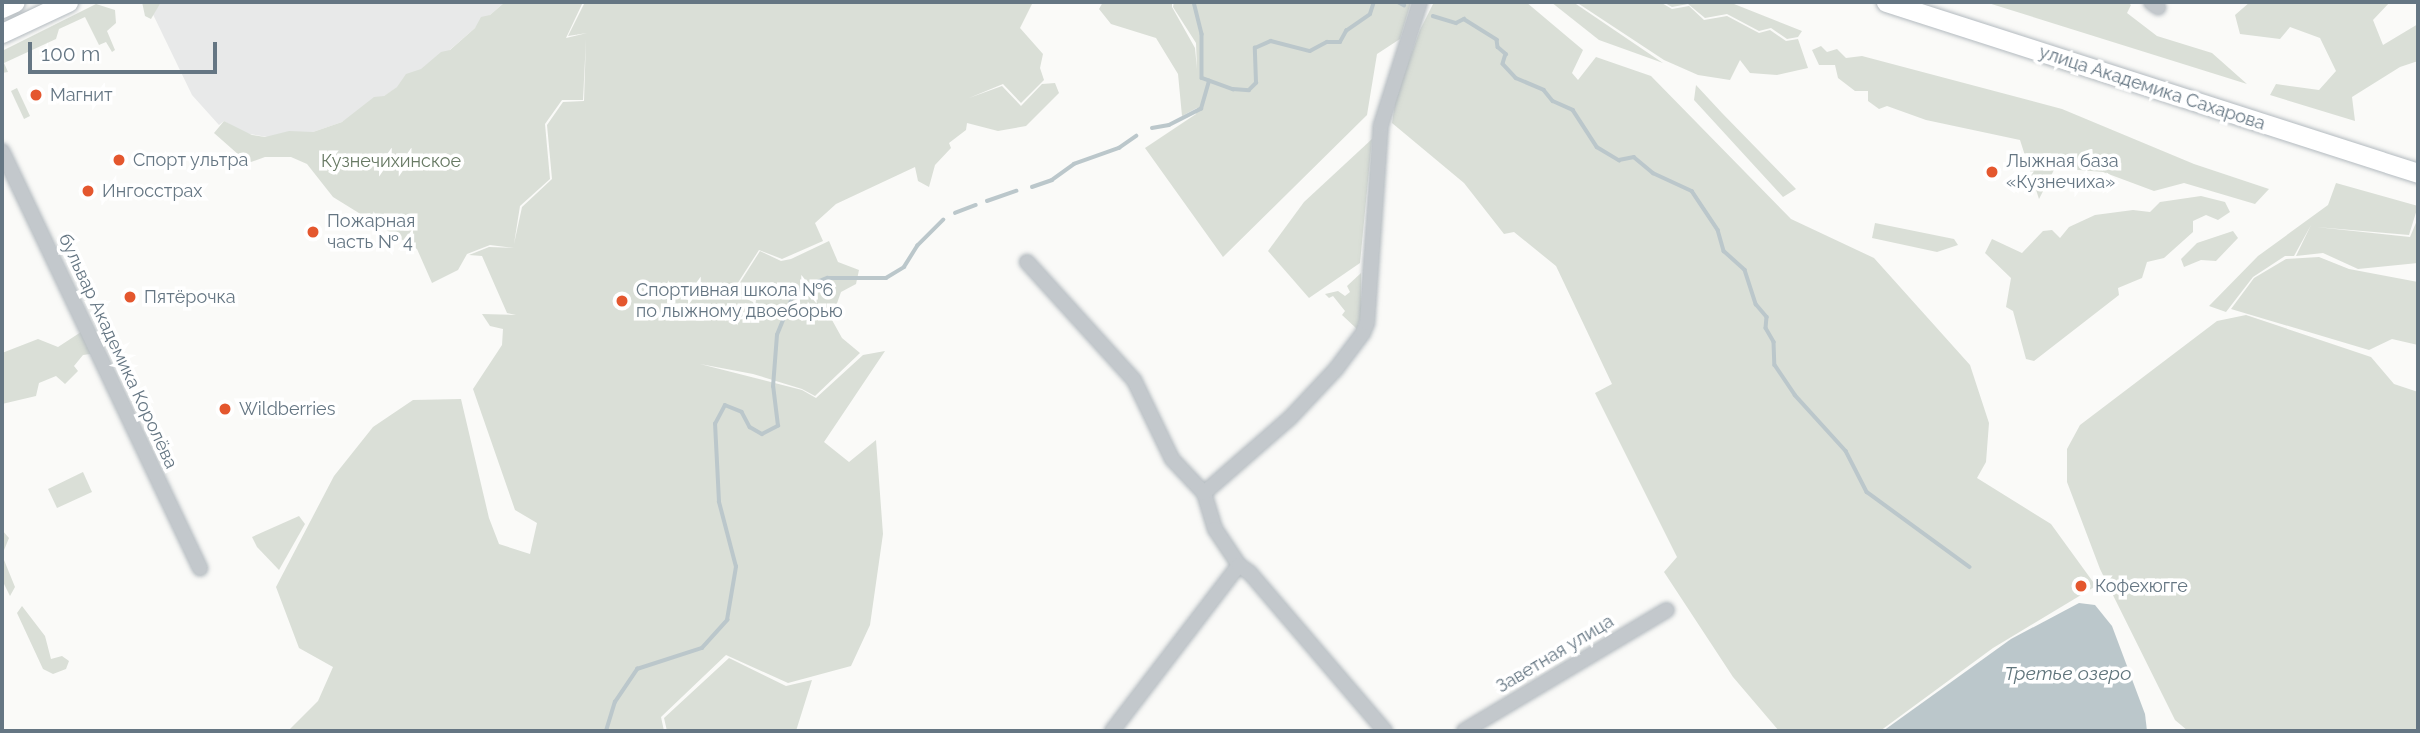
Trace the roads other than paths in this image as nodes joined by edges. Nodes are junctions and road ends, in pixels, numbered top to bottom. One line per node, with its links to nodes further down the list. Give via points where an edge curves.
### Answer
1 (15, 2): 5 (main road)
2 (68, 2): 6 (main road)
3 (1420, 2): 10 (street, via 1381,125 1363,333 1290,418)
4 (1886, 2): 8 (main road, улица Академика Сахарова)
5 (2, 8)
6 (2, 33)
7 (2, 151): 12 (street, бульвар Академика Королёва)
8 (2418, 173)
9 (1027, 262): 10 (street, via 1133,380 1172,459)
10 (1204, 494): 11 (street, via 1215,528)
11 (1239, 565): 14 (street); 15 (street, via 1251,573)
12 (200, 568)
13 (1667, 610): 16 (street, Заветная улица)
14 (1112, 731)
15 (1385, 731)
16 (1464, 731)

